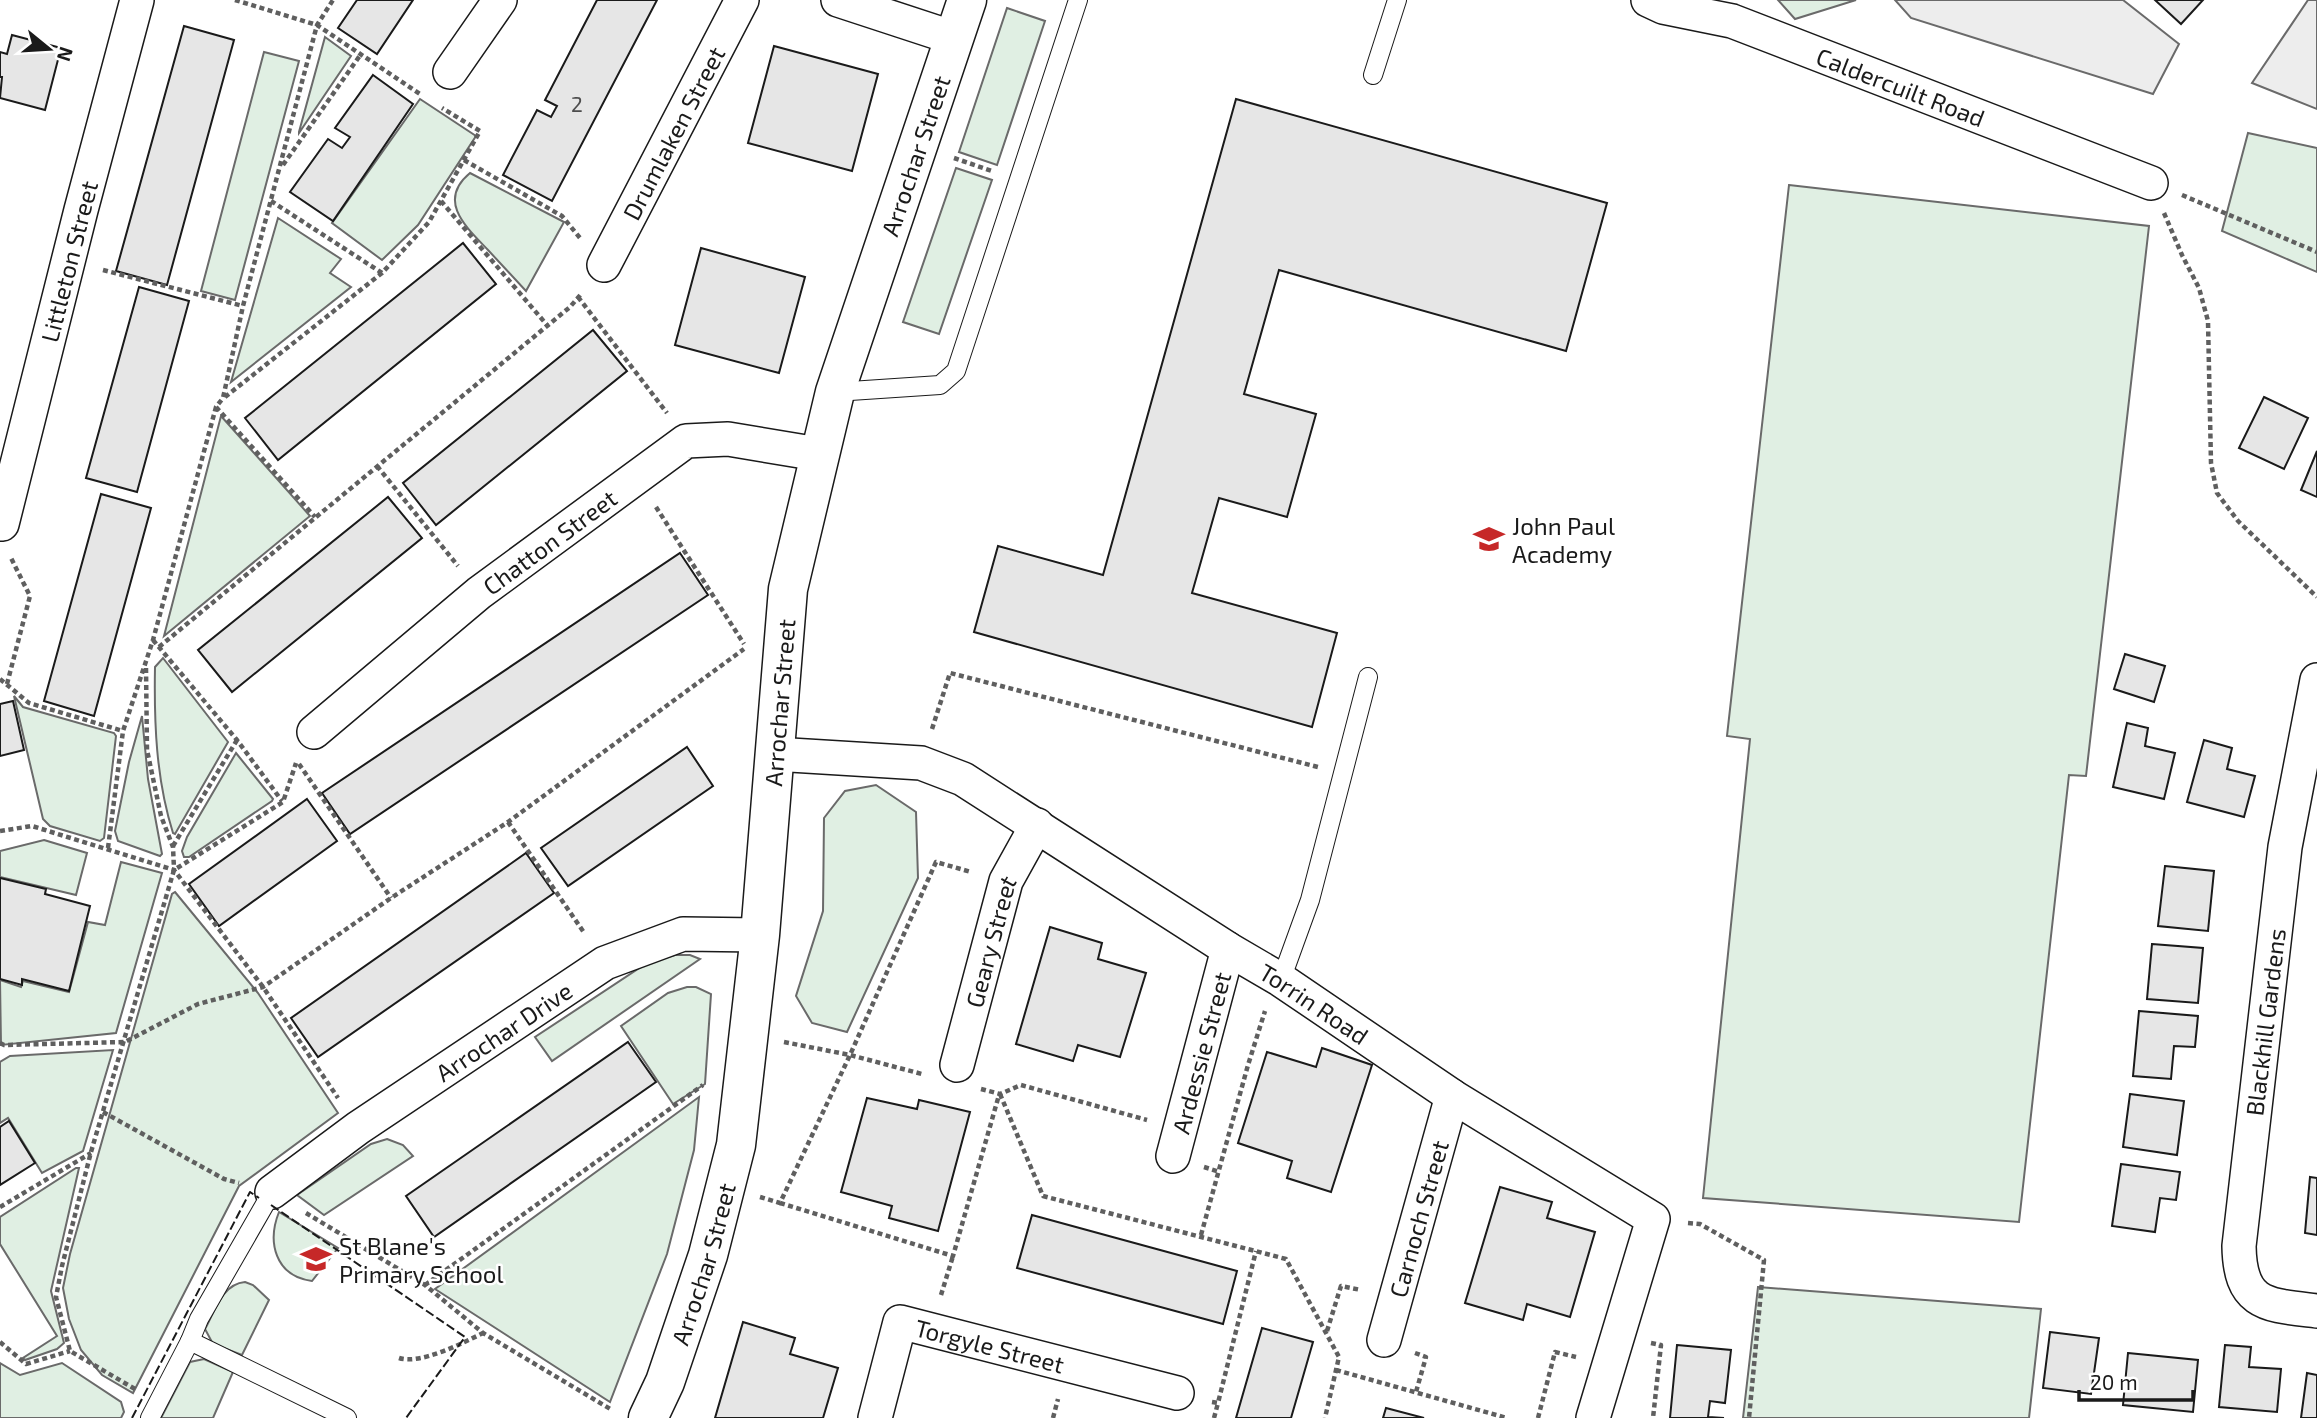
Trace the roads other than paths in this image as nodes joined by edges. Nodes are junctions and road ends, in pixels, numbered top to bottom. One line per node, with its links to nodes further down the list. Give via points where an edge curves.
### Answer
1 (137, 0): 16 (street, Littleton Street)
2 (500, 0): 10 (street)
3 (742, 0): 13 (street, Drumlaken Street)
4 (838, 0): 9 (street)
5 (967, 0): 9 (street, Arrochar Street)
6 (1079, 0): 14 (lane, via 956,371 940,386)
7 (1396, 0): 11 (lane)
8 (1648, 0): 12 (street, Caldercuilt Road, via 1662,8 1732,21)
9 (954, 38): 14 (street, Arrochar Street)
10 (450, 72)
11 (1373, 75)
12 (2151, 183)
13 (604, 265)
14 (835, 392): 15 (street, Arrochar Street)
15 (818, 454): 19 (street, Chatton Street, via 728,439 689,441 479,593); 20 (street, Arrochar Street, via 788,589)
16 (2, 524)
17 (1368, 677): 24 (lane, via 1310,900)
18 (2317, 680): 29 (street, Blackhill Gardens, via 2285,847 2239,1266 2245,1286 2261,1301)
19 (314, 732)
20 (774, 754): 21 (street, Torrin Road, via 921,763 963,779); 22 (street, Arrochar Street)
21 (1037, 825): 23 (street, Torrin Road); 25 (street, Geary Street, via 1006,881)
22 (760, 935): 28 (street, Arrochar Drive, via 683,934 605,962); 33 (street, Arrochar Street, via 736,1145 708,1255 665,1382)
23 (1228, 949): 24 (street, Torrin Road); 27 (street, Ardessie Street)
24 (1278, 978): 26 (street, Torrin Road)
25 (957, 1066)
26 (1452, 1096): 30 (street, Carnoch Street); 37 (street, Torrin Road, via 1653,1219)
27 (1173, 1156)
28 (260, 1189): 31 (lane)
29 (2317, 1311)
30 (1384, 1340)
31 (190, 1341): 34 (lane); 35 (lane)
32 (1177, 1393): 36 (street, Torgyle Street, via 900,1322)
33 (631, 1414)
34 (150, 1418)
35 (346, 1418)
36 (875, 1418)
37 (1593, 1418)

